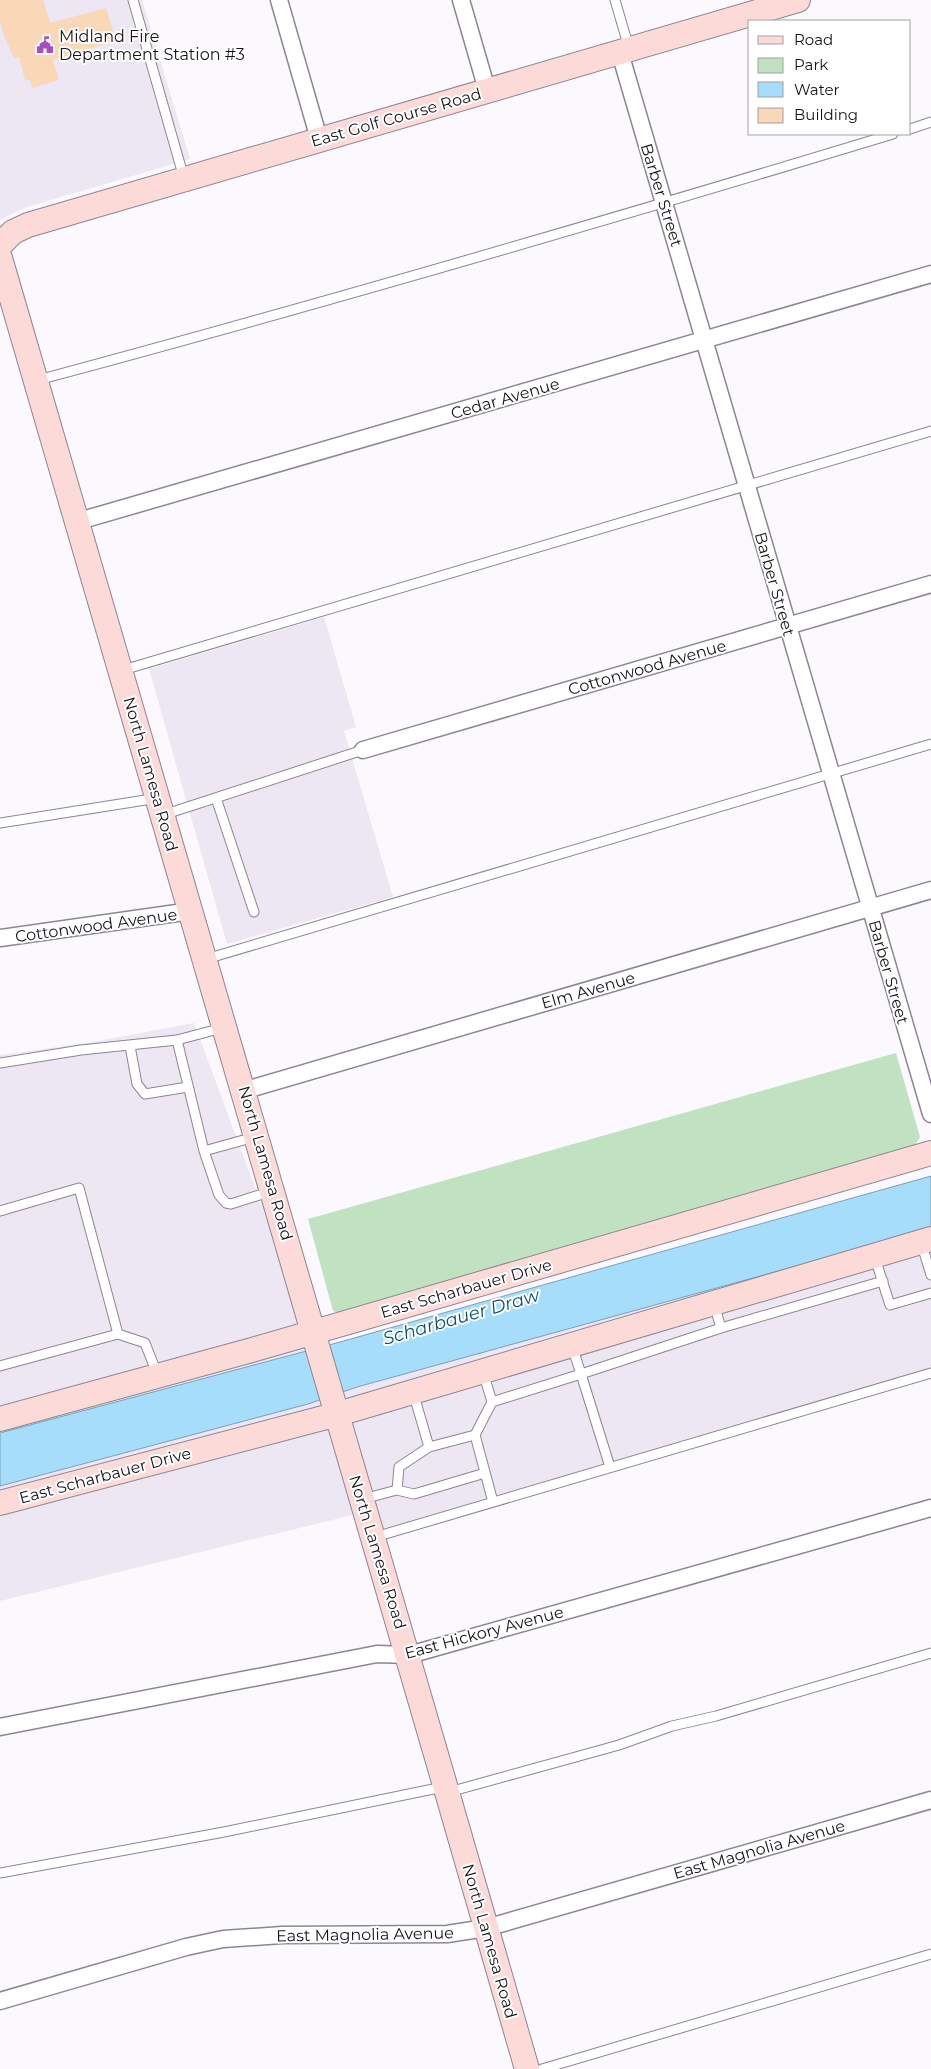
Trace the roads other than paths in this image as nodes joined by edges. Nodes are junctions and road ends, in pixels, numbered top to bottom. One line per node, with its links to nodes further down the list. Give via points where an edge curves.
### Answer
1 (133, 0): 13 (lane)
2 (279, 0): 12 (street)
3 (461, 0): 8 (street)
4 (615, 0): 7 (lane)
5 (798, 0): 6 (main road, East Golf Course Road)
6 (773, 3): 7 (main road, East Golf Course Road)
7 (625, 52): 8 (main road, East Golf Course Road); 14 (street, Barber Street)
8 (487, 90): 12 (main road, East Golf Course Road)
9 (931, 122): 10 (lane)
10 (911, 129)
11 (890, 135): 14 (lane)
12 (319, 139): 13 (main road, East Golf Course Road)
13 (184, 179): 15 (main road, East Golf Course Road, via 28,225 13,232)
14 (665, 203): 18 (street, Barber Street); 19 (lane, via 278,315)
15 (0, 245)
16 (0, 258): 19 (main road, North Lamesa Road)
17 (931, 274): 18 (street, Cedar Avenue)
18 (706, 341): 21 (street, Barber Street); 22 (street, Cedar Avenue)
19 (36, 380): 22 (main road, North Lamesa Road)
20 (931, 431): 21 (lane)
21 (747, 485): 24 (street, Barber Street); 25 (lane)
22 (79, 521): 25 (main road, North Lamesa Road)
23 (931, 584): 24 (street, Cottonwood Avenue)
24 (787, 625): 27 (street, Cottonwood Avenue); 28 (street, Barber Street)
25 (121, 670): 30 (main road, North Lamesa Road)
26 (931, 744): 28 (lane)
27 (363, 750): 29 (lane)
28 (830, 772): 33 (street, Barber Street); 37 (lane)
29 (216, 798): 30 (lane); 35 (lane)
30 (160, 807): 31 (lane); 34 (main road, North Lamesa Road)
31 (0, 823)
32 (931, 890): 33 (street, Elm Avenue)
33 (871, 909): 43 (street, Elm Avenue); 44 (street, Barber Street)
34 (191, 911): 36 (street, Cottonwood Avenue); 37 (main road, North Lamesa Road)
35 (254, 912)
36 (0, 938)
37 (206, 959): 38 (main road, North Lamesa Road)
38 (227, 1027): 39 (lane); 43 (main road, North Lamesa Road)
39 (177, 1040): 40 (lane); 42 (lane)
40 (130, 1046): 41 (lane); 42 (lane, via 137,1084 146,1094)
41 (0, 1063)
42 (188, 1087): 46 (lane)
43 (246, 1090): 45 (main road, North Lamesa Road)
44 (931, 1114)
45 (258, 1136): 46 (lane); 48 (main road, North Lamesa Road)
46 (204, 1151): 48 (lane, via 219,1195 226,1203)
47 (931, 1153): 58 (main road, East Scharbauer Drive)
48 (274, 1190): 58 (main road, North Lamesa Road)
49 (0, 1211): 57 (lane, via 79,1188)
50 (926, 1241): 51 (main road, East Scharbauer Drive); 52 (lane)
51 (874, 1256): 53 (lane); 55 (main road, East Scharbauer Drive)
52 (931, 1275)
53 (882, 1281): 54 (lane, via 890,1305); 56 (lane)
54 (931, 1293)
55 (714, 1303): 56 (lane); 59 (main road, East Scharbauer Drive)
56 (721, 1328): 63 (lane)
57 (118, 1334): 60 (lane); 64 (lane, via 146,1344)
58 (316, 1335): 64 (main road, East Scharbauer Drive); 67 (main road, North Lamesa Road)
59 (572, 1345): 61 (main road, East Scharbauer Drive); 63 (lane)
60 (0, 1366)
61 (483, 1372): 65 (main road, East Scharbauer Drive); 66 (lane)
62 (931, 1373): 71 (lane)
63 (580, 1374): 66 (lane); 71 (lane)
64 (158, 1376): 68 (main road, East Scharbauer Drive)
65 (413, 1392): 67 (main road, East Scharbauer Drive); 70 (lane)
66 (492, 1402): 69 (lane)
67 (336, 1408): 74 (main road, North Lamesa Road); 76 (main road, East Scharbauer Drive)
68 (0, 1419)
69 (475, 1435): 70 (lane); 72 (lane)
70 (429, 1447): 73 (lane, via 399,1467)
71 (610, 1467): 75 (lane)
72 (485, 1473): 73 (lane, via 414,1494); 75 (lane)
73 (397, 1490): 74 (lane)
74 (362, 1499): 78 (main road, North Lamesa Road)
75 (493, 1502): 78 (lane)
76 (0, 1503)
77 (931, 1508): 80 (street, East Hickory Avenue)
78 (374, 1538): 80 (main road, North Lamesa Road)
79 (931, 1653): 82 (lane, via 672,1726 619,1745)
80 (409, 1655): 81 (street, East Hickory Avenue, via 377,1654); 82 (main road, North Lamesa Road)
81 (0, 1726)
82 (447, 1790): 84 (lane); 85 (main road, North Lamesa Road)
83 (931, 1800): 85 (street, East Magnolia Avenue)
84 (0, 1873)
85 (486, 1928): 87 (street, East Magnolia Avenue, via 447,1934 282,1935 223,1939); 88 (main road, North Lamesa Road)
86 (931, 1954): 89 (lane)
87 (0, 2001)
88 (527, 2069)
89 (542, 2069)

